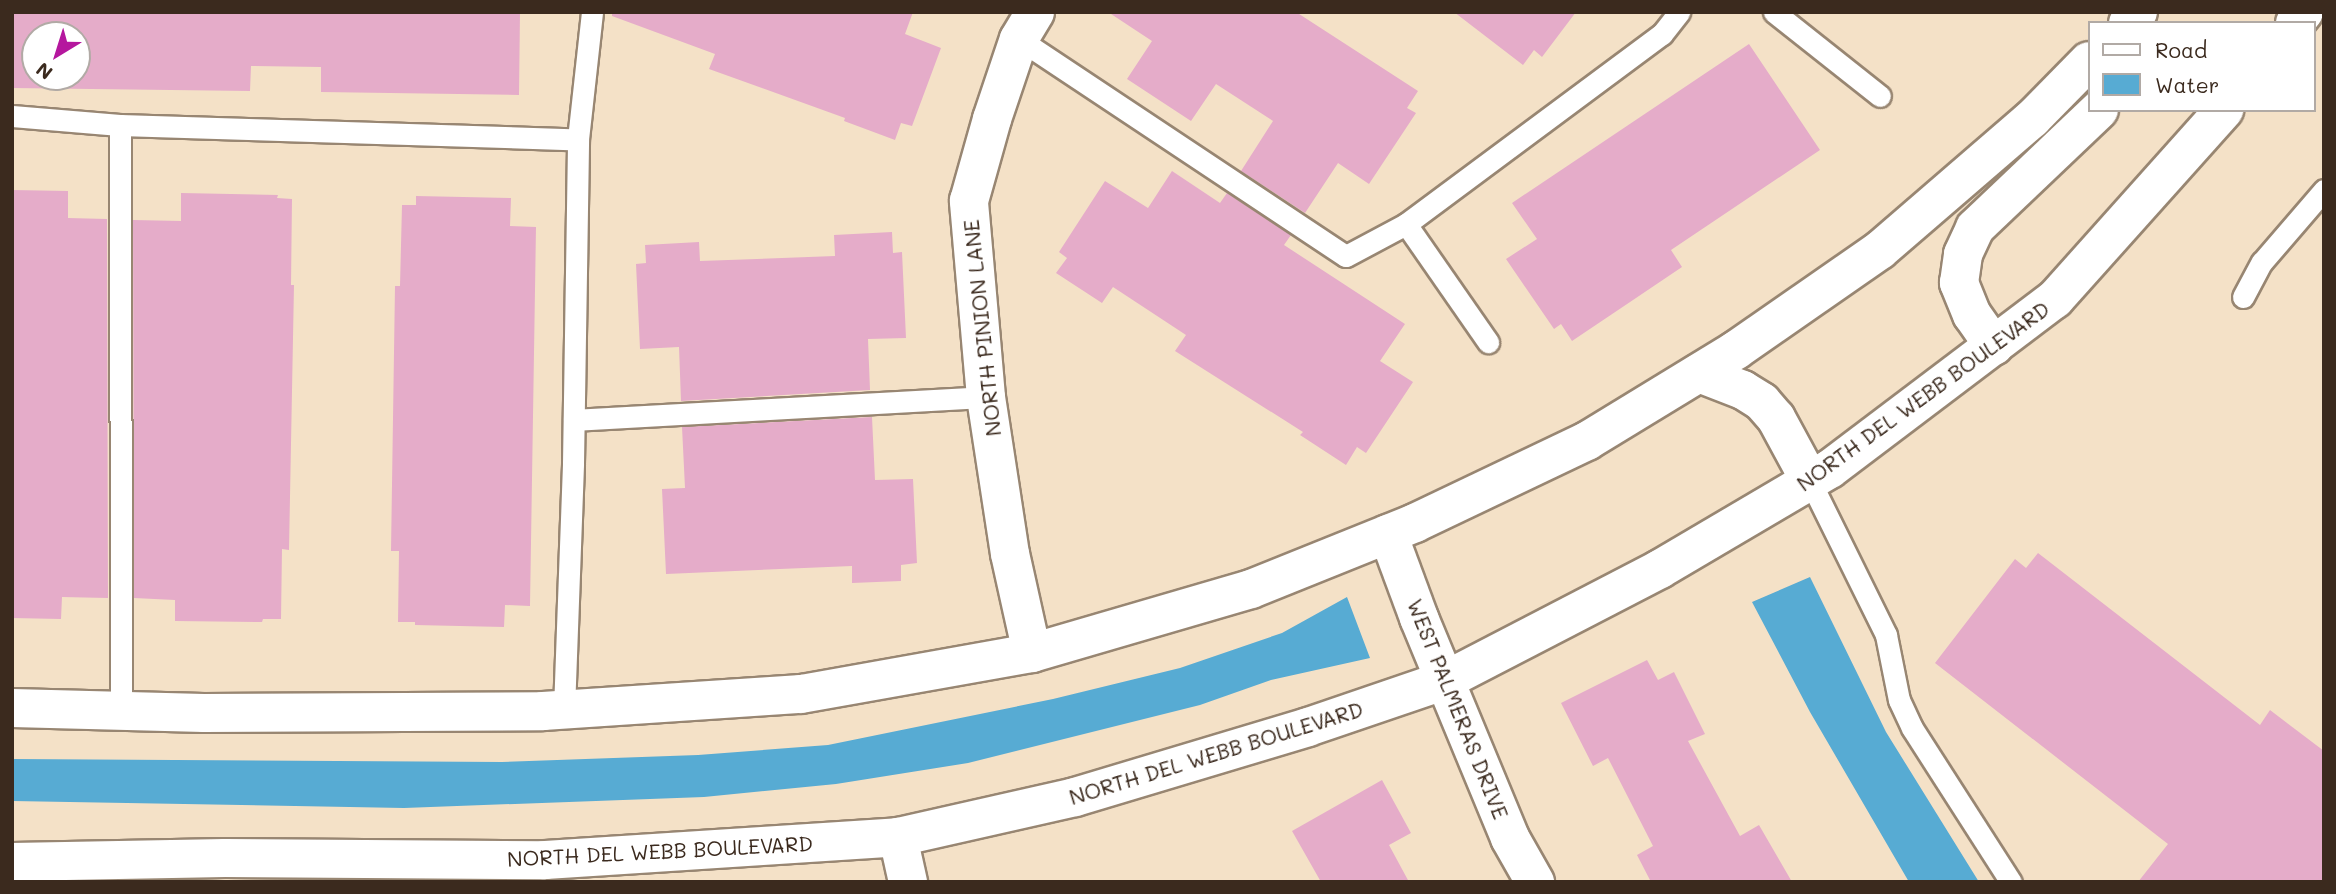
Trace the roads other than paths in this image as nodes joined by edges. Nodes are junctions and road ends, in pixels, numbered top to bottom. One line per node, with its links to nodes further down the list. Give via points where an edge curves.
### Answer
1 (592, 12): 11 (lane)
2 (1679, 12): 13 (lane, via 1662,34)
3 (1774, 12): 6 (lane)
4 (1027, 26): 13 (lane, via 1346,256); 18 (street, NORTH PINION LANE, via 992,119 969,201)
5 (2088, 62): 17 (street, via 2003,144 1880,250 1810,302)
6 (1880, 96)
7 (2097, 112): 16 (street, via 1975,228 1963,254 1959,282 1972,315)
8 (2222, 112): 16 (street, NORTH DEL WEBB BOULEVARD, via 2056,299)
9 (12, 116): 10 (lane)
10 (120, 125): 11 (lane); 25 (lane)
11 (578, 139): 19 (lane)
12 (2324, 190): 14 (lane, via 2262,262)
13 (1406, 224): 15 (lane)
14 (2243, 297)
15 (1488, 342)
16 (1994, 346): 20 (street, NORTH DEL WEBB BOULEVARD)
17 (1699, 373): 20 (street, via 1762,402 1776,418); 21 (street, via 1587,441)
18 (986, 397): 19 (lane); 22 (street, NORTH PINION LANE, via 1010,554)
19 (574, 420): 26 (lane)
20 (1810, 481): 23 (street, NORTH DEL WEBB BOULEVARD, via 1660,569); 31 (lane, via 1886,635 1899,700 1912,728)
21 (1388, 534): 22 (street, via 1251,589); 23 (street, WEST PALMERAS DRIVE)
22 (1032, 653): 26 (street, via 801,694)
23 (1446, 680): 27 (street, NORTH DEL WEBB BOULEVARD, via 1088,793); 30 (street, WEST PALMERAS DRIVE, via 1510,838)
24 (12, 708): 25 (street)
25 (121, 710): 26 (street)
26 (564, 710)
27 (898, 837): 28 (street, NORTH DEL WEBB BOULEVARD, via 545,860); 29 (street)
28 (12, 862)
29 (908, 882)
30 (1535, 882)
31 (2011, 882)

